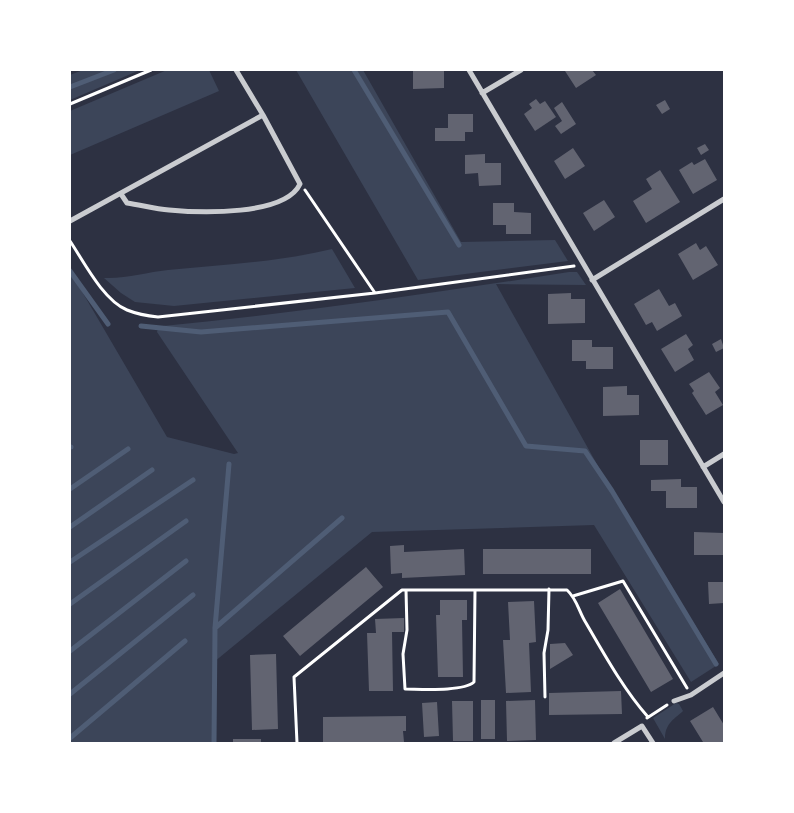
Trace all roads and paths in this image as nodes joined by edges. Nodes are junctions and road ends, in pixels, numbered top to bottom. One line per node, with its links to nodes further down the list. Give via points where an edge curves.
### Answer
1 (151, 70): 6 (path)
2 (236, 70): 7 (street)
3 (469, 70): 5 (street)
4 (521, 70): 5 (street)
5 (482, 93): 13 (street)
6 (70, 104)
7 (264, 115): 8 (street); 9 (street)
8 (300, 184): 9 (street, via 296,192 266,207 219,212 167,210 127,203); 15 (path)
9 (121, 194): 11 (street)
10 (724, 200): 14 (street)
11 (70, 221)
12 (70, 241): 15 (path, via 111,299 126,310 145,315 158,317)
13 (582, 263): 14 (street); 15 (path)
14 (592, 280): 17 (street)
15 (375, 294)
16 (724, 454): 17 (street)
17 (703, 467): 18 (street)
18 (724, 502)
19 (549, 589): 21 (path); 22 (path, via 567,590); 25 (path, via 544,653)
20 (406, 590): 21 (path); 21 (path, via 407,630 402,654 405,688 445,689 469,686 474,682); 29 (path, via 399,591 294,676)
21 (475, 590)
22 (573, 596): 24 (path, via 623,581); 27 (path, via 584,621)
23 (724, 673): 24 (street)
24 (691, 695): 26 (street)
25 (545, 697)
26 (674, 701): 27 (path)
27 (648, 717): 28 (path)
28 (642, 726): 30 (street); 31 (street)
29 (297, 743)
30 (614, 743)
31 (653, 743)

